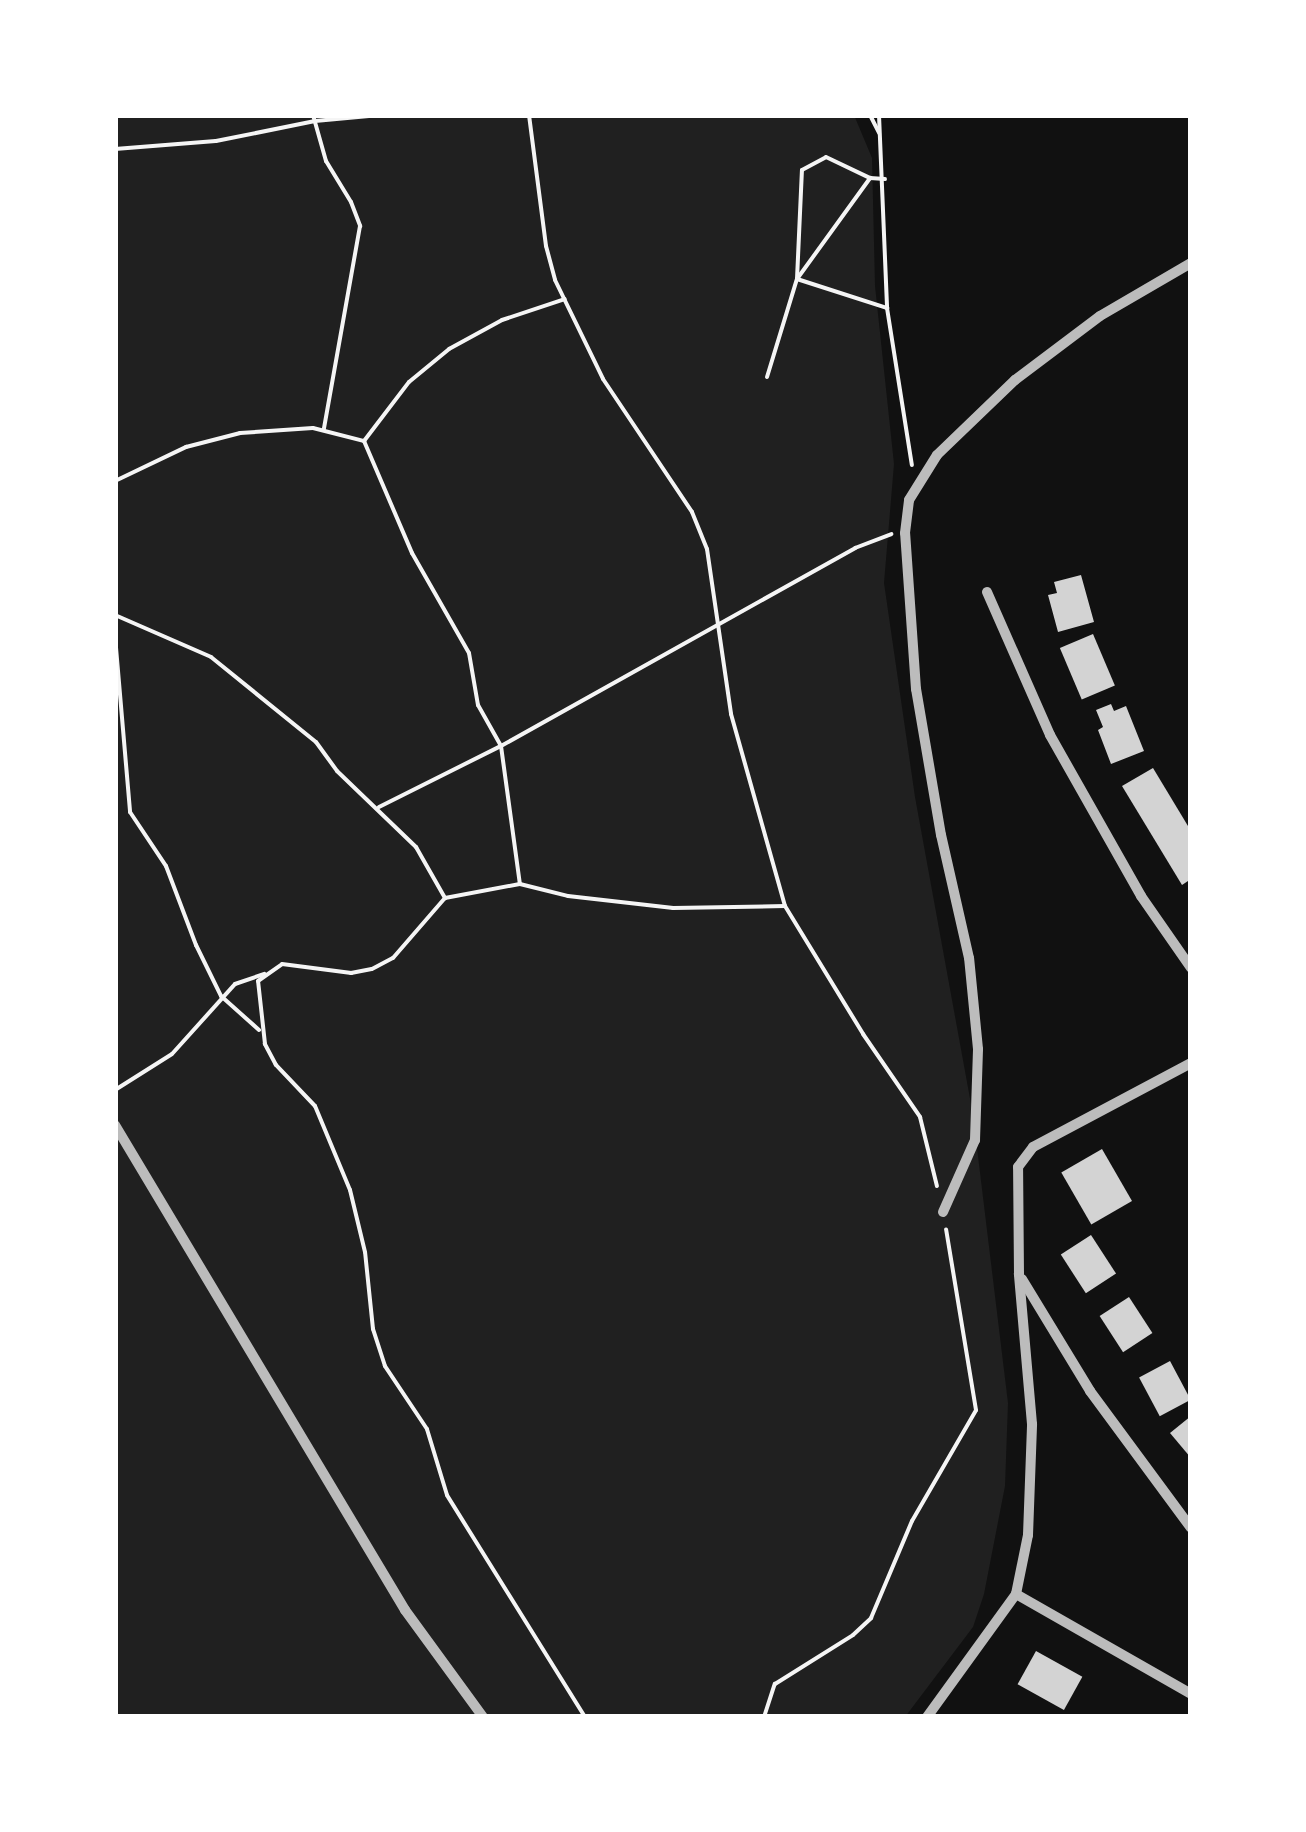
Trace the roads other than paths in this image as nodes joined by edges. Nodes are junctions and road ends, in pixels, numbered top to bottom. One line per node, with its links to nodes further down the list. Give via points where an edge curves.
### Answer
1 (1191, 263): 6 (street, via 1100,316 1029,368 949,442 916,484 905,529 916,689 969,958 978,1049 975,1140)
2 (988, 592): 3 (street, via 1050,736 1141,896)
3 (1191, 968)
4 (1191, 1062): 7 (street, via 1027,1152 1016,1176)
5 (115, 1125): 11 (street, via 405,1610)
6 (943, 1212)
7 (1019, 1274): 8 (street, via 1090,1391); 9 (street, via 1030,1374 1031,1479)
8 (1191, 1528)
9 (1016, 1594): 10 (street); 12 (street)
10 (1191, 1694)
11 (483, 1717)
12 (927, 1717)

